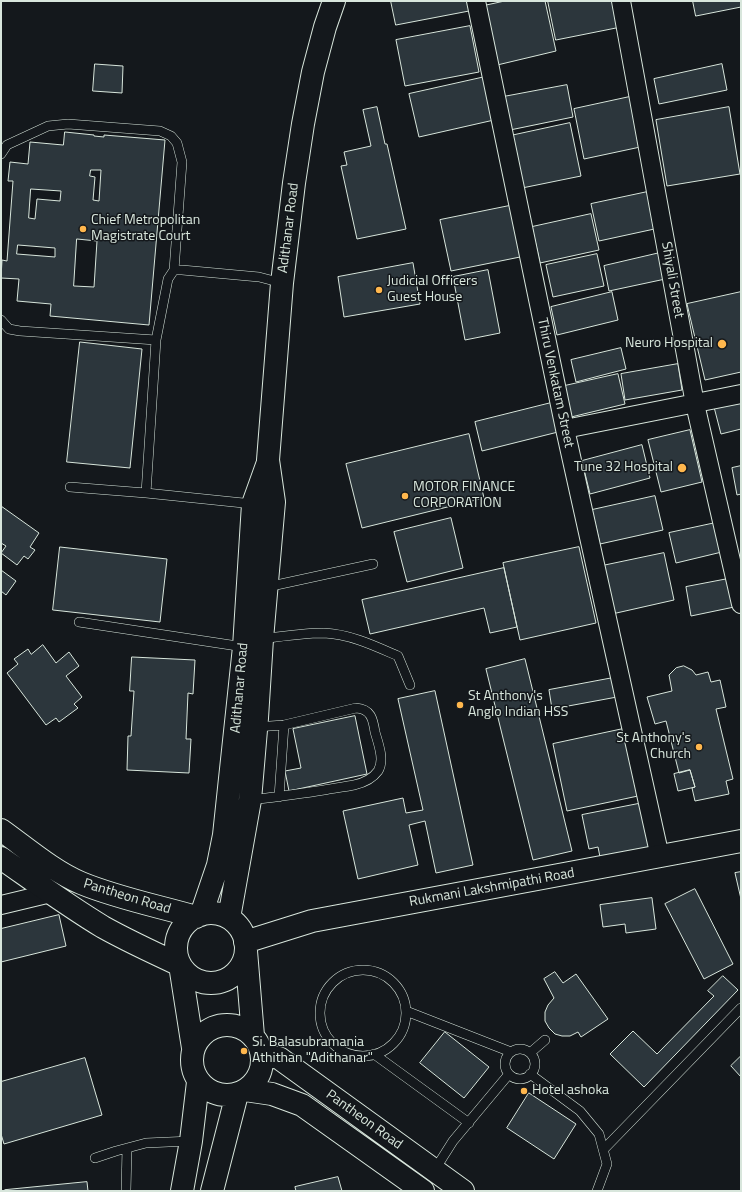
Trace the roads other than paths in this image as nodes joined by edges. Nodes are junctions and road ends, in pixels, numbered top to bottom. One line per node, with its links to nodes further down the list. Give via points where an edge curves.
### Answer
1 (334, 1): 6 (main road, Adithanar Road, via 315,64 303,124)
2 (476, 1): 11 (street, Thiru Venkatam Street)
3 (620, 1): 10 (street, Shiyali Street)
4 (1, 154): 5 (lane, via 6,145 48,126 68,124 160,131 171,136 177,143 182,162)
5 (174, 270): 6 (lane, via 259,278); 8 (lane, via 168,279)
6 (282, 283): 12 (main road, Adithanar Road)
7 (1, 320): 8 (lane, via 8,329 20,331)
8 (156, 340): 14 (lane)
9 (741, 394): 10 (street)
10 (695, 404): 11 (street); 18 (street, Shiyali Street)
11 (565, 429): 28 (street, Thiru Venkatam Street)
12 (268, 460): 15 (main road, Adithanar Road); 17 (main road, Adithanar Road, via 274,502)
13 (70, 488): 14 (lane)
14 (146, 493): 15 (lane)
15 (253, 504): 20 (main road, Adithanar Road)
16 (373, 564): 17 (lane)
17 (267, 587): 20 (main road, Adithanar Road)
18 (741, 604)
19 (79, 622): 20 (lane)
20 (253, 643): 21 (lane, via 293,634 341,635 398,656); 23 (main road, Adithanar Road); 32 (main road, Adithanar Road, via 224,836 218,865)
21 (410, 685)
22 (284, 725): 23 (lane); 24 (lane); 24 (lane, via 356,708 363,709 370,714 381,756 378,771 371,778 355,785)
23 (256, 727): 25 (main road, Adithanar Road)
24 (279, 797): 25 (lane)
25 (250, 800): 33 (main road, Adithanar Road)
26 (1, 830): 32 (main road, Pantheon Road, via 79,883)
27 (741, 841): 28 (main road, Rukmani Lakshmipathi Road)
28 (660, 857): 34 (main road, Rukmani Lakshmipathi Road, via 312,921)
29 (1, 858): 30 (main road, Pantheon Road)
30 (51, 893): 31 (street); 35 (main road, Pantheon Road, via 110,930)
31 (1, 905)
32 (198, 916): 33 (main road, via 211,913); 35 (main road, via 187,923 180,932 177,954)
33 (229, 918): 34 (main road, via 237,925)
34 (246, 945): 35 (main road, via 244,959 238,970 230,978 220,982 208,983 197,980); 38 (main road)
35 (180, 964): 40 (main road)
36 (741, 1008): 52 (lane)
37 (406, 1011): 41 (lane); 43 (lane, via 404,1025 398,1038 388,1048); 43 (lane, via 395,984 384,975 370,970 355,970 342,975 331,984 320,1009 326,1036 347,1053 361,1056)
38 (253, 1036): 40 (main road, via 238,1026 219,1025 203,1033); 44 (main road)
39 (545, 1040): 42 (lane)
40 (193, 1048): 47 (main road, via 191,1059)
41 (511, 1052): 42 (lane, via 521,1049); 45 (lane, via 506,1060 506,1070)
42 (530, 1053): 46 (lane, via 534,1066)
43 (374, 1054): 49 (lane)
44 (262, 1055): 48 (main road, via 259,1075 253,1084); 54 (main road, Pantheon Road, via 279,1058)
45 (509, 1074): 46 (lane, via 518,1078); 49 (lane)
46 (530, 1074): 52 (lane, via 580,1112 600,1134)
47 (198, 1082): 48 (main road, via 216,1094 226,1096); 50 (main road)
48 (241, 1092): 57 (main road); 58 (main road, Pantheon Road, via 272,1094 302,1105)
49 (469, 1123): 54 (lane, via 453,1141)
50 (191, 1141): 51 (lane); 56 (main road)
51 (128, 1148): 53 (lane); 55 (lane)
52 (604, 1149): 60 (lane, via 607,1164)
53 (95, 1158)
54 (434, 1171): 59 (main road, Pantheon Road)
55 (126, 1191)
56 (182, 1191)
57 (212, 1191)
58 (423, 1191)
59 (463, 1191)
60 (597, 1191)

